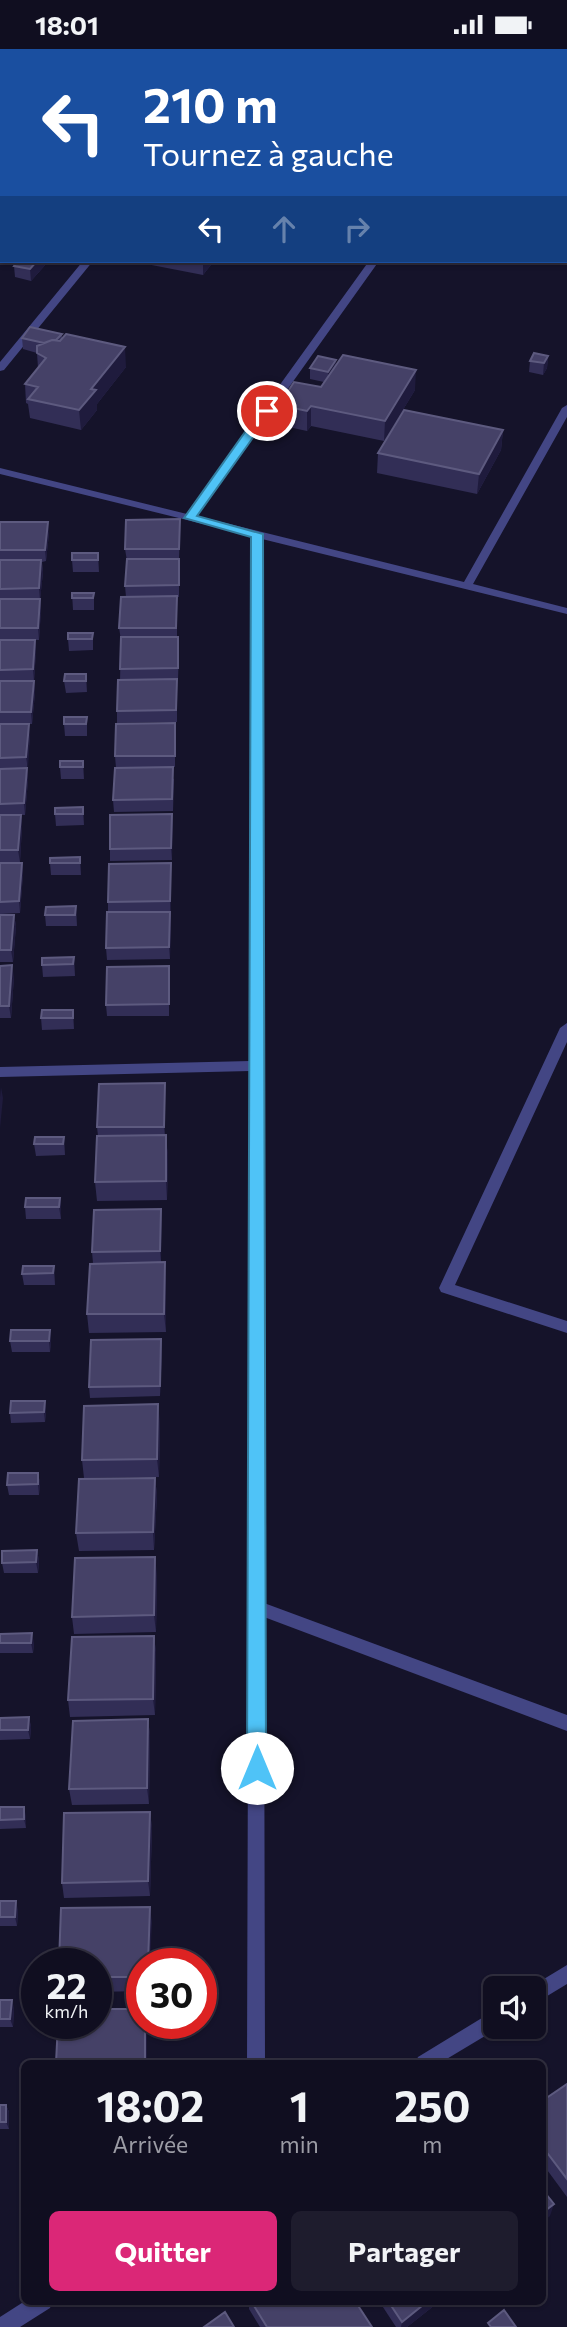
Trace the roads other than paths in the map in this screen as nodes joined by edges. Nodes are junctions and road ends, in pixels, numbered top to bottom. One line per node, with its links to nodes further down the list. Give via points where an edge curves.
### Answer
1 (86, 263): 3 (street)
2 (373, 263): 6 (street)
3 (0, 368)
4 (567, 408): 8 (street)
5 (0, 471): 6 (street)
6 (190, 518): 7 (street)
7 (257, 534): 8 (street); 11 (street)
8 (467, 586): 9 (street)
9 (567, 611)
10 (567, 1028): 13 (street, via 446,1287)
11 (257, 1066): 12 (street); 14 (street)
12 (0, 1072)
13 (567, 1327)
14 (257, 1607): 15 (street); 19 (street)
15 (567, 1723)
16 (567, 1974): 17 (street)
17 (546, 1987)
18 (483, 2026): 20 (street)
19 (256, 2060)
20 (429, 2060)
21 (37, 2305): 22 (street)
22 (2, 2327)

